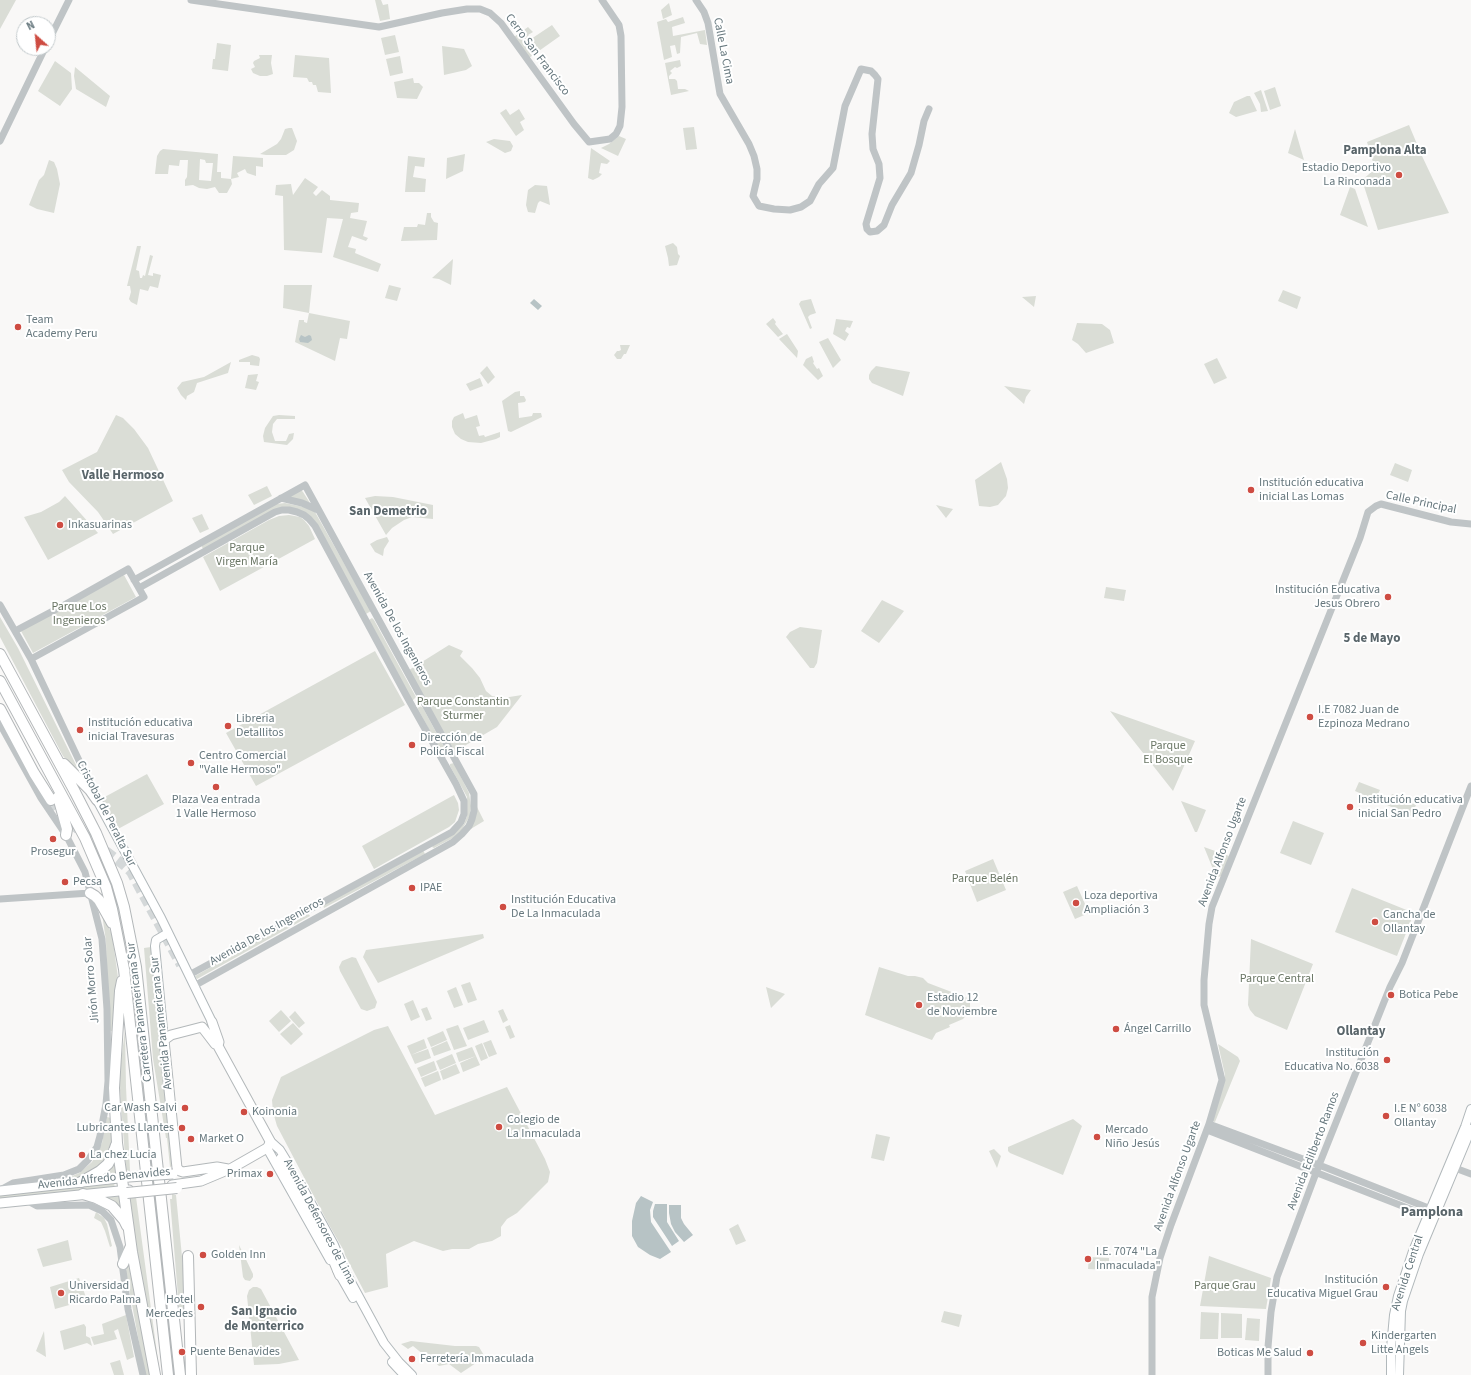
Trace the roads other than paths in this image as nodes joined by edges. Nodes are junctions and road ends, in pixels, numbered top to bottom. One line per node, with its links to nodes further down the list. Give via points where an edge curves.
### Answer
1 (69, 0): 5 (street)
2 (190, 0): 3 (street, Cerro San Francisco, via 379,27 442,13 480,9 490,13 501,23 589,142 610,139 616,134 620,126 622,107 619,25)
3 (602, 0)
4 (696, 0): 7 (street, Calle La Cima, via 708,23 720,94 754,156 757,179 753,196 759,206 782,210 796,209 810,201 819,184 833,168 845,106 861,69 871,71 878,79 872,134 880,178 867,229 875,232 881,228 908,178)
5 (56, 26)
6 (41, 56): 8 (street)
7 (929, 109)
8 (0, 141)
9 (281, 498): 10 (street); 10 (street, Avenida De los Ingenieros, via 305,485); 13 (street, Avenida De los Ingenieros)
10 (318, 510): 35 (street, Avenida De los Ingenieros, via 474,794 474,811 469,826 453,842)
11 (1368, 512): 12 (street, Calle Principal, via 1381,504 1451,522); 41 (street, Avenida Alfonso Ugarte, via 1360,538 1212,906 1204,980 1204,1005 1222,1080)
12 (1471, 524)
13 (134, 580): 14 (street); 16 (street, via 128,569)
14 (139, 588): 18 (street, via 144,597); 33 (street, Avenida De los Ingenieros, via 275,512 289,510 304,515 315,526 464,802 461,822 452,832)
15 (0, 605): 16 (street, Cristobal de Peralta Sur)
16 (15, 631): 18 (street, Cristobal de Peralta Sur)
17 (0, 654): 22 (highway, Carretera Panamericana Sur)
18 (31, 659): 26 (street, Cristobal de Peralta Sur)
19 (0, 681): 23 (highway, Carretera Panamericana Sur)
20 (0, 709): 25 (highway)
21 (0, 724): 27 (street, Jirón Morro Solar, via 41,798)
22 (56, 757): 26 (highway); 69 (highway, Carretera Panamericana Sur, via 106,856 121,895 133,946)
23 (48, 767): 27 (highway, via 62,807); 31 (highway, Carretera Panamericana Sur, via 95,860 106,887)
24 (1471, 786): 46 (street, Avenida Edilberto Ramos)
25 (51, 800)
26 (97, 800): 30 (main road, Cristobal de Peralta Sur)
27 (66, 835): 28 (street, Jirón Morro Solar, via 81,863)
28 (90, 893): 29 (street); 31 (highway, via 99,900); 55 (street, Jirón Morro Solar, via 102,939 107,1010 107,1089 98,1141 93,1153 79,1169 64,1175 13,1183)
29 (0, 899)
30 (168, 932): 34 (main road, Cristobal de Peralta Sur); 38 (main road, Avenida Panamericana Sur, via 156,940 154,946)
31 (117, 933): 32 (highway, Carretera Panamericana Sur)
32 (124, 969): 43 (highway, via 120,991 114,1088); 68 (highway, Carretera Panamericana Sur)
33 (200, 969): 34 (street, Avenida De los Ingenieros); 35 (street, via 201,975)
34 (189, 975): 36 (main road, Cristobal de Peralta Sur)
35 (206, 979): 36 (street, Avenida De los Ingenieros)
36 (194, 986): 37 (main road, Cristobal de Peralta Sur)
37 (212, 1022): 39 (main road, Avenida Defensores de Lima)
38 (164, 1040): 39 (main road, via 171,1035 202,1027); 49 (main road, Avenida Panamericana Sur)
39 (218, 1046): 44 (main road, Avenida Defensores de Lima)
40 (1471, 1109): 60 (main road, Avenida Central)
41 (1208, 1127): 46 (street); 73 (street, Avenida Alfonso Ugarte, via 1160,1258 1152,1297)
42 (1471, 1129): 47 (main road, Avenida Central)
43 (117, 1143): 52 (highway); 53 (highway, via 108,1164)
44 (268, 1144): 48 (main road, Avenida Alfredo Benavides); 65 (main road, Avenida Defensores de Lima, via 324,1251); 72 (main road, Avenida Defensores de Lima, via 283,1154 334,1245 346,1273 384,1343)
45 (281, 1159): 65 (highway)
46 (1318, 1168): 60 (street); 74 (street, Avenida Edilberto Ramos, via 1277,1277 1271,1312)
47 (1455, 1168): 51 (street); 76 (main road, Avenida Central, via 1419,1254 1403,1301)
48 (229, 1169): 50 (main road, Avenida Alfredo Benavides, via 217,1167); 54 (main road, Avenida Alfredo Benavides, via 201,1181)
49 (175, 1171): 50 (main road, Avenida Alfredo Benavides); 52 (main road, Avenida Alfredo Benavides, bridge)
50 (196, 1171): 54 (main road)
51 (1471, 1174)
52 (126, 1178): 53 (main road, Avenida Alfredo Benavides); 56 (highway)
53 (82, 1182): 55 (main road, Avenida Alfredo Benavides)
54 (179, 1186): 56 (highway, bridge)
55 (0, 1191)
56 (126, 1192): 57 (main road, Avenida Alfredo Benavides); 61 (highway)
57 (83, 1194): 58 (main road, Avenida Alfredo Benavides); 61 (highway, via 112,1206)
58 (26, 1200): 59 (main road, Avenida Alfredo Benavides); 64 (street, via 37,1206 84,1204 102,1211 111,1220 120,1247)
59 (0, 1203)
60 (1430, 1212): 75 (main road, Avenida Central, via 1413,1251 1398,1296 1391,1348)
61 (128, 1229): 62 (highway)
62 (131, 1246): 64 (highway); 67 (highway)
63 (188, 1256): 70 (highway)
64 (122, 1264): 66 (street, via 128,1309)
65 (340, 1275): 71 (main road, Avenida Defensores de Lima, via 380,1346)
66 (143, 1375)
67 (155, 1375)
68 (168, 1375)
69 (180, 1375)
70 (191, 1375)
71 (404, 1375)
72 (412, 1375)
73 (1152, 1375)
74 (1268, 1375)
75 (1391, 1375)
76 (1398, 1375)

